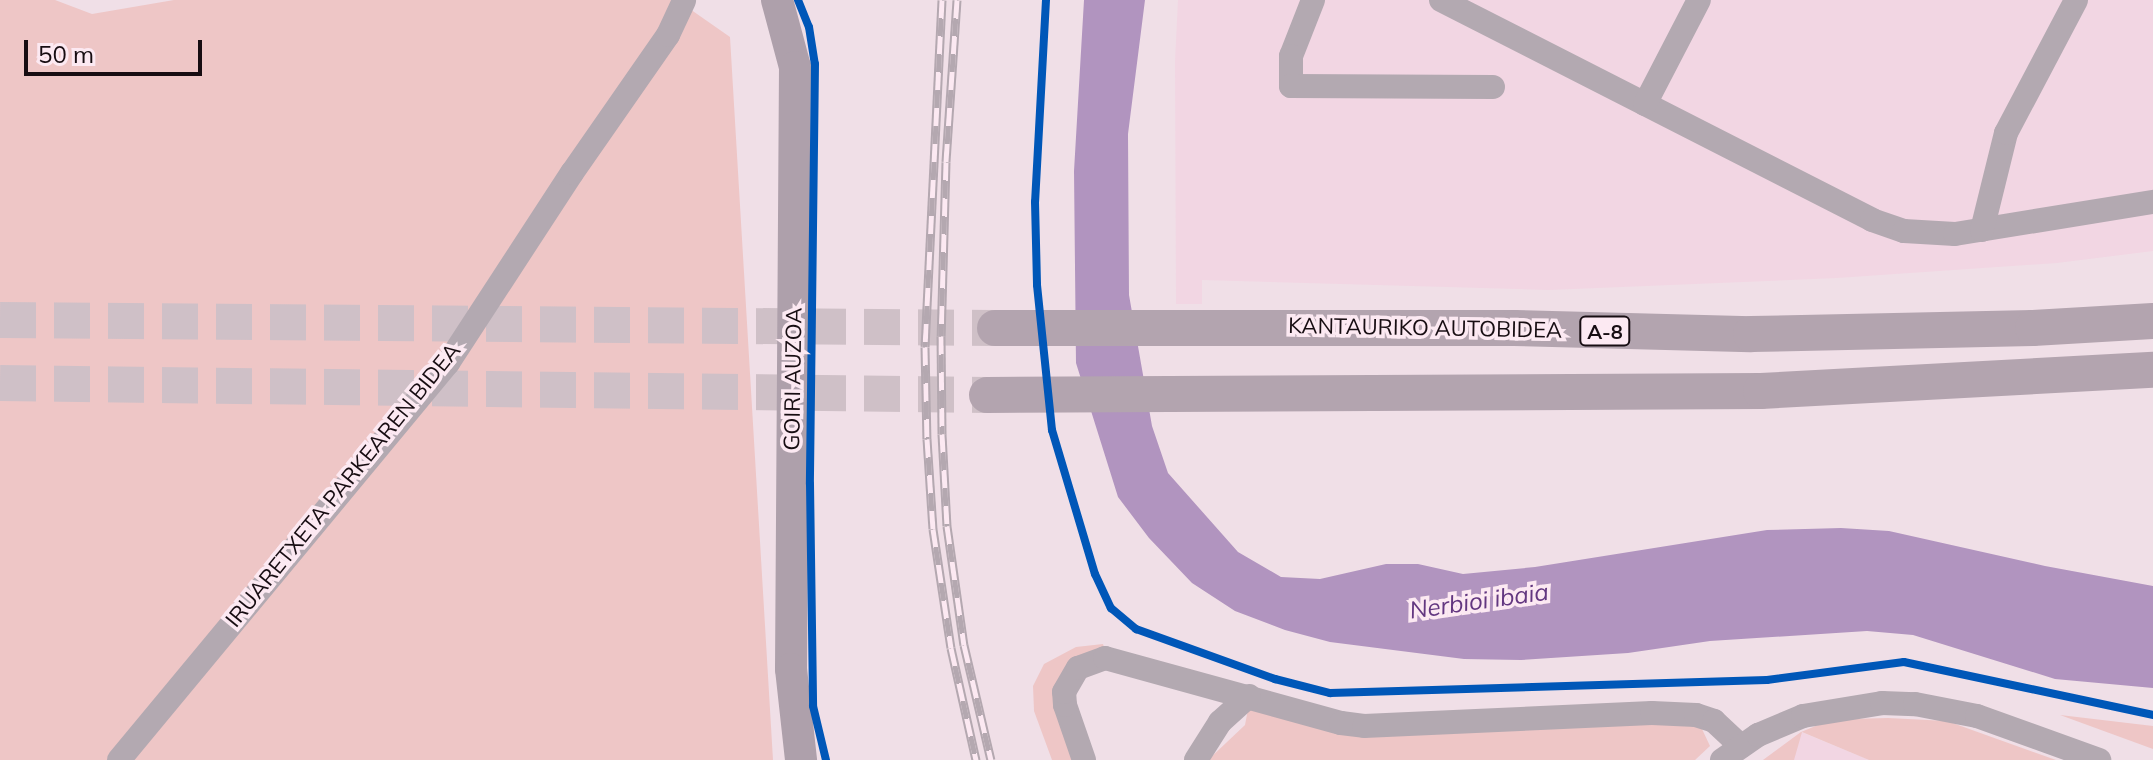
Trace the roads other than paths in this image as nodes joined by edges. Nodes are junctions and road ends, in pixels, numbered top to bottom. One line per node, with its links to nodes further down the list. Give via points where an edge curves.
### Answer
1 (684, 0): 17 (street, IRUARETXETA PARKEAREN BIDEA, via 668,35 448,363)
2 (777, 0): 18 (main road, GOIRI AUZOA, via 795,67 791,669)
3 (1313, 0): 7 (street, via 1291,56 1291,86)
4 (1441, 0): 8 (street)
5 (1699, 0): 8 (street)
6 (2076, 0): 10 (street, via 2006,133)
7 (1493, 87)
8 (1645, 104): 10 (street, via 1872,220 1904,231)
9 (2153, 202): 10 (street)
10 (1982, 230)
11 (2153, 321): 12 (highway, KANTAURIKO AUTOBIDEA / A-8, via 1751,334 1514,328)
12 (995, 328)
13 (2153, 370): 14 (highway, via 1761,391)
14 (987, 395)
15 (1249, 696): 16 (street, via 1364,726 1696,715 1714,721); 19 (street, via 1116,660 1091,661 1078,668 1064,692); 20 (street, via 1220,722)
16 (1732, 753): 21 (street, via 1803,716 1882,703 1977,716)
17 (119, 760)
18 (801, 760)
19 (1084, 760)
20 (1196, 760)
21 (2099, 760)

